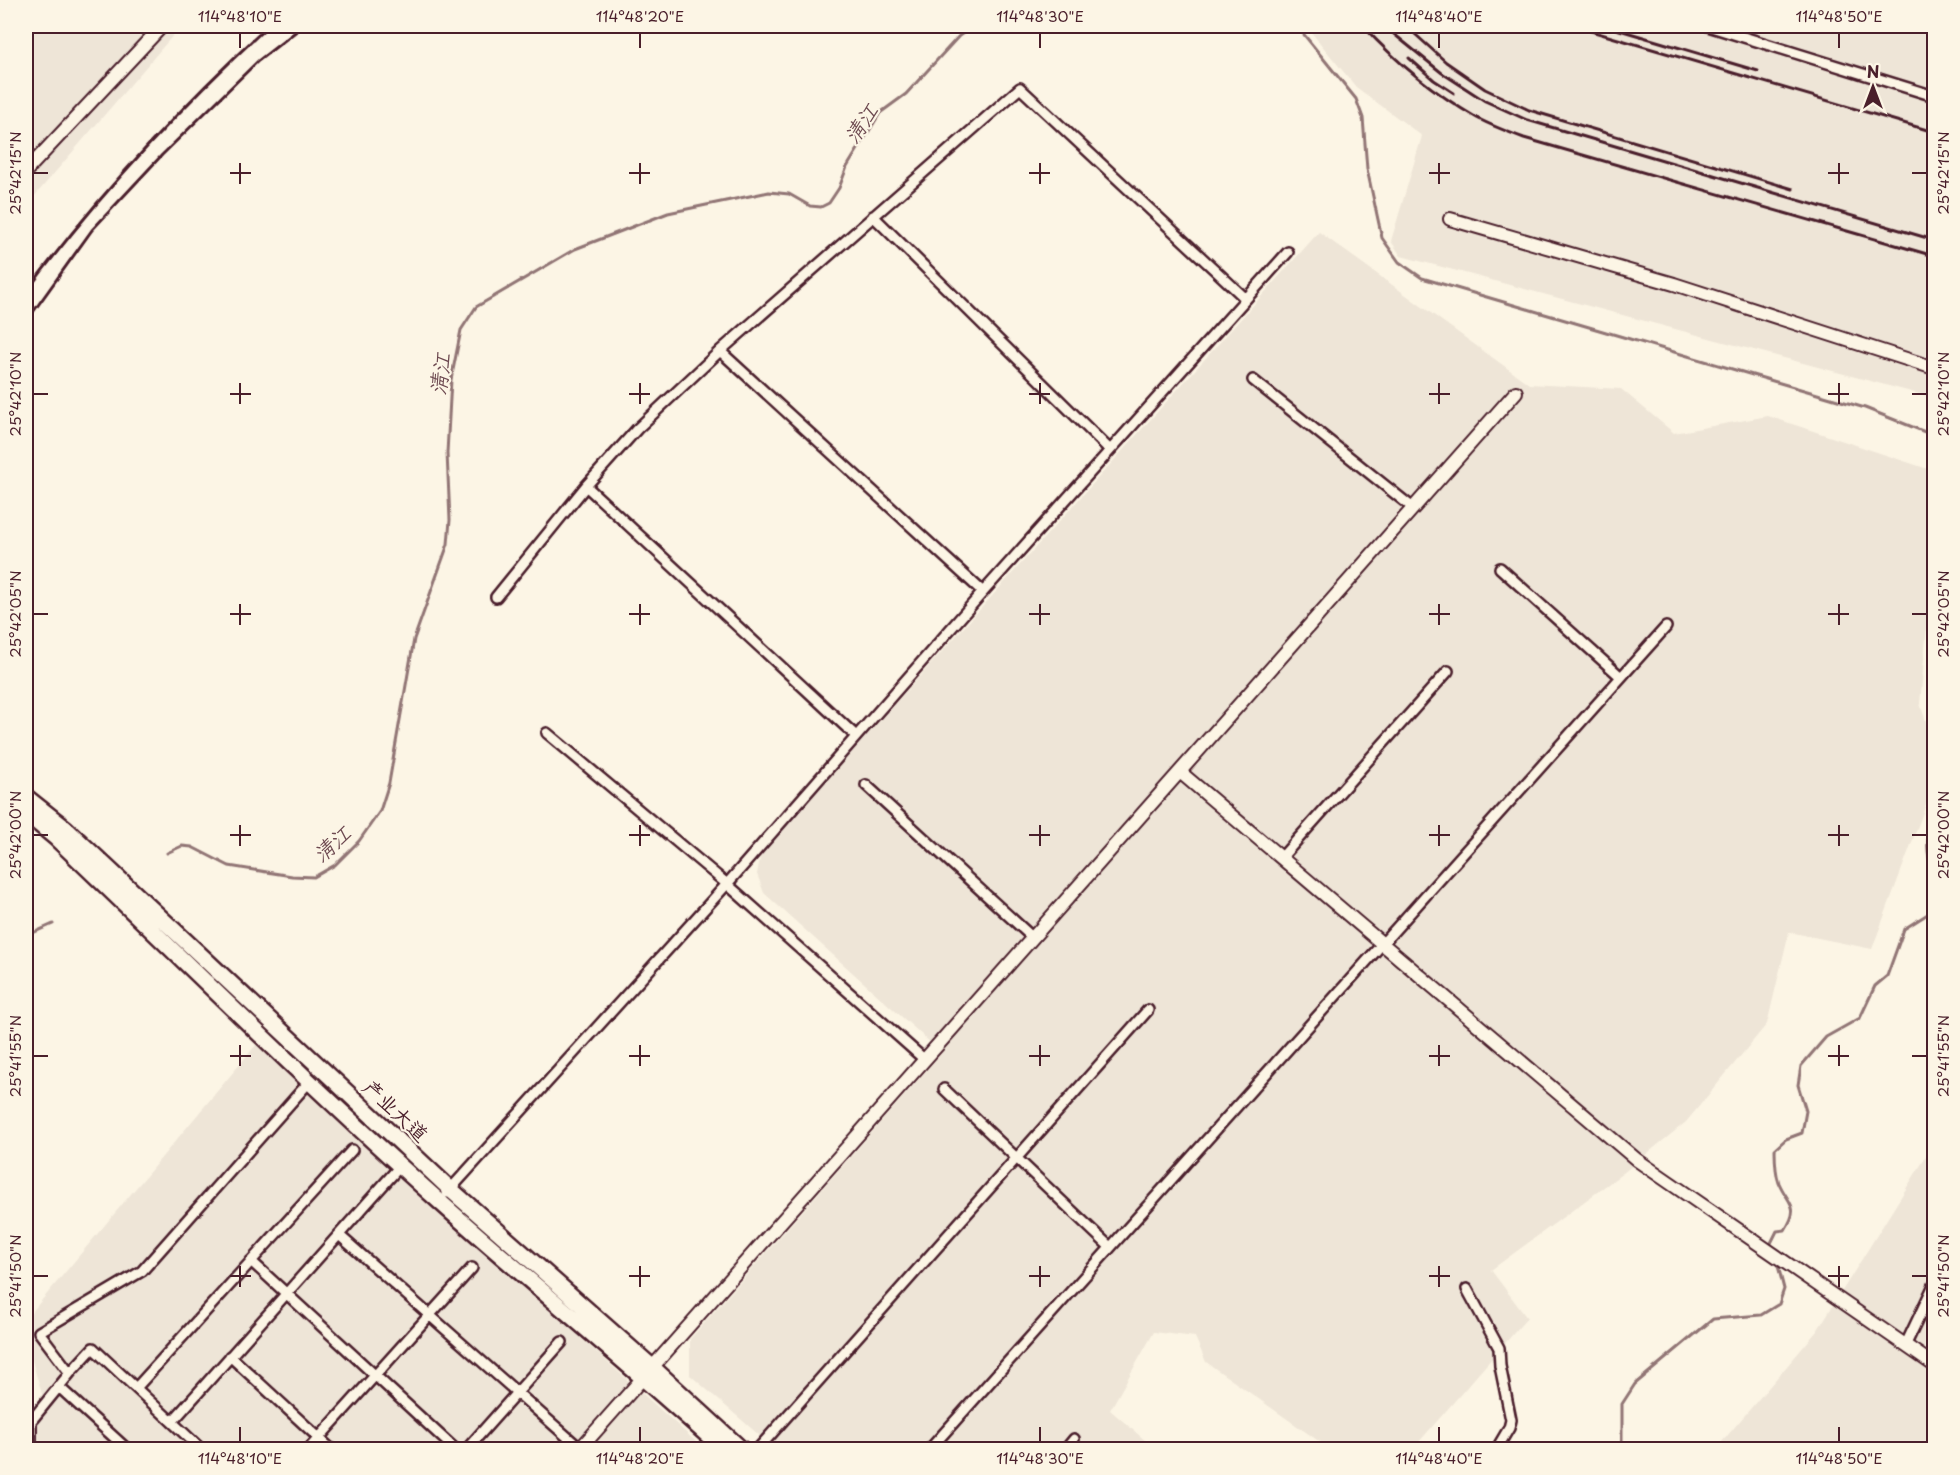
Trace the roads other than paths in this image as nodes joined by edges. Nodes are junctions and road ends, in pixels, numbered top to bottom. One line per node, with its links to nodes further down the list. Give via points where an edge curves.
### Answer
1 (162, 26): 4 (street)
2 (1708, 26): 3 (street)
3 (1935, 96)
4 (26, 171)
5 (873, 216): 8 (street, via 1020,88); 9 (street); 13 (street)
6 (1450, 219): 10 (street, via 1674,284)
7 (1288, 252): 8 (street)
8 (1246, 299): 13 (street)
9 (720, 351): 14 (street, via 637,429); 17 (street)
10 (1935, 368)
11 (1253, 380): 15 (street)
12 (1516, 392): 15 (street)
13 (1110, 450): 17 (street)
14 (586, 486): 18 (street); 23 (street)
15 (1413, 508): 24 (street)
16 (1500, 568): 21 (street)
17 (983, 592): 23 (street)
18 (496, 597)
19 (1666, 627): 21 (street)
20 (1448, 671): 28 (street)
21 (1620, 677): 31 (street)
22 (548, 733): 29 (street)
23 (856, 736): 29 (street)
24 (1180, 772): 28 (street); 30 (street)
25 (866, 785): 30 (street)
26 (26, 797): 39 (main road, 产业大道, via 64,828)
27 (26, 813): 34 (main road, 产业大道)
28 (1281, 858): 31 (street)
29 (727, 884): 33 (street); 39 (street)
30 (1033, 938): 33 (street)
31 (1382, 943): 42 (street); 50 (street, via 1637,1160)
32 (1148, 1010): 37 (street)
33 (925, 1060): 53 (street)
34 (310, 1081): 38 (main road, 产业大道); 54 (street, via 142,1271 39,1332)
35 (944, 1089): 37 (street)
36 (352, 1150): 43 (street)
37 (1016, 1158): 42 (street); 72 (street)
38 (401, 1165): 40 (main road, 产业大道); 41 (street)
39 (450, 1189): 40 (street); 53 (main road, 产业大道)
40 (440, 1201): 53 (main road, 产业大道)
41 (339, 1235): 47 (street); 48 (street)
42 (1110, 1247): 73 (street)
43 (251, 1261): 47 (street); 57 (street)
44 (472, 1268): 48 (street)
45 (1935, 1286): 50 (street)
46 (1467, 1289): 75 (street, via 1499,1348 1511,1420)
47 (286, 1294): 51 (street); 55 (street)
48 (429, 1315): 55 (street); 58 (street)
49 (562, 1342): 58 (street)
50 (1906, 1344): 52 (street)
51 (230, 1356): 59 (street); 60 (street)
52 (1935, 1365)
53 (649, 1372): 69 (street); 70 (main road, 产业大道); 71 (main road, 产业大道)
54 (70, 1373): 56 (street); 57 (street, via 93,1348)
55 (375, 1375): 60 (street); 67 (street)
56 (59, 1387): 62 (street, via 31,1421); 63 (street)
57 (136, 1388): 59 (street)
58 (517, 1392): 68 (street); 69 (street)
59 (172, 1422): 64 (street)
60 (319, 1438): 65 (street); 66 (street)
61 (1074, 1440): 74 (street)
62 (31, 1449)
63 (128, 1449)
64 (202, 1449)
65 (308, 1449)
66 (332, 1449)
67 (456, 1449)
68 (465, 1449)
69 (581, 1449)
70 (724, 1449)
71 (742, 1449)
72 (757, 1449)
73 (929, 1449)
74 (1065, 1449)
75 (1496, 1449)

